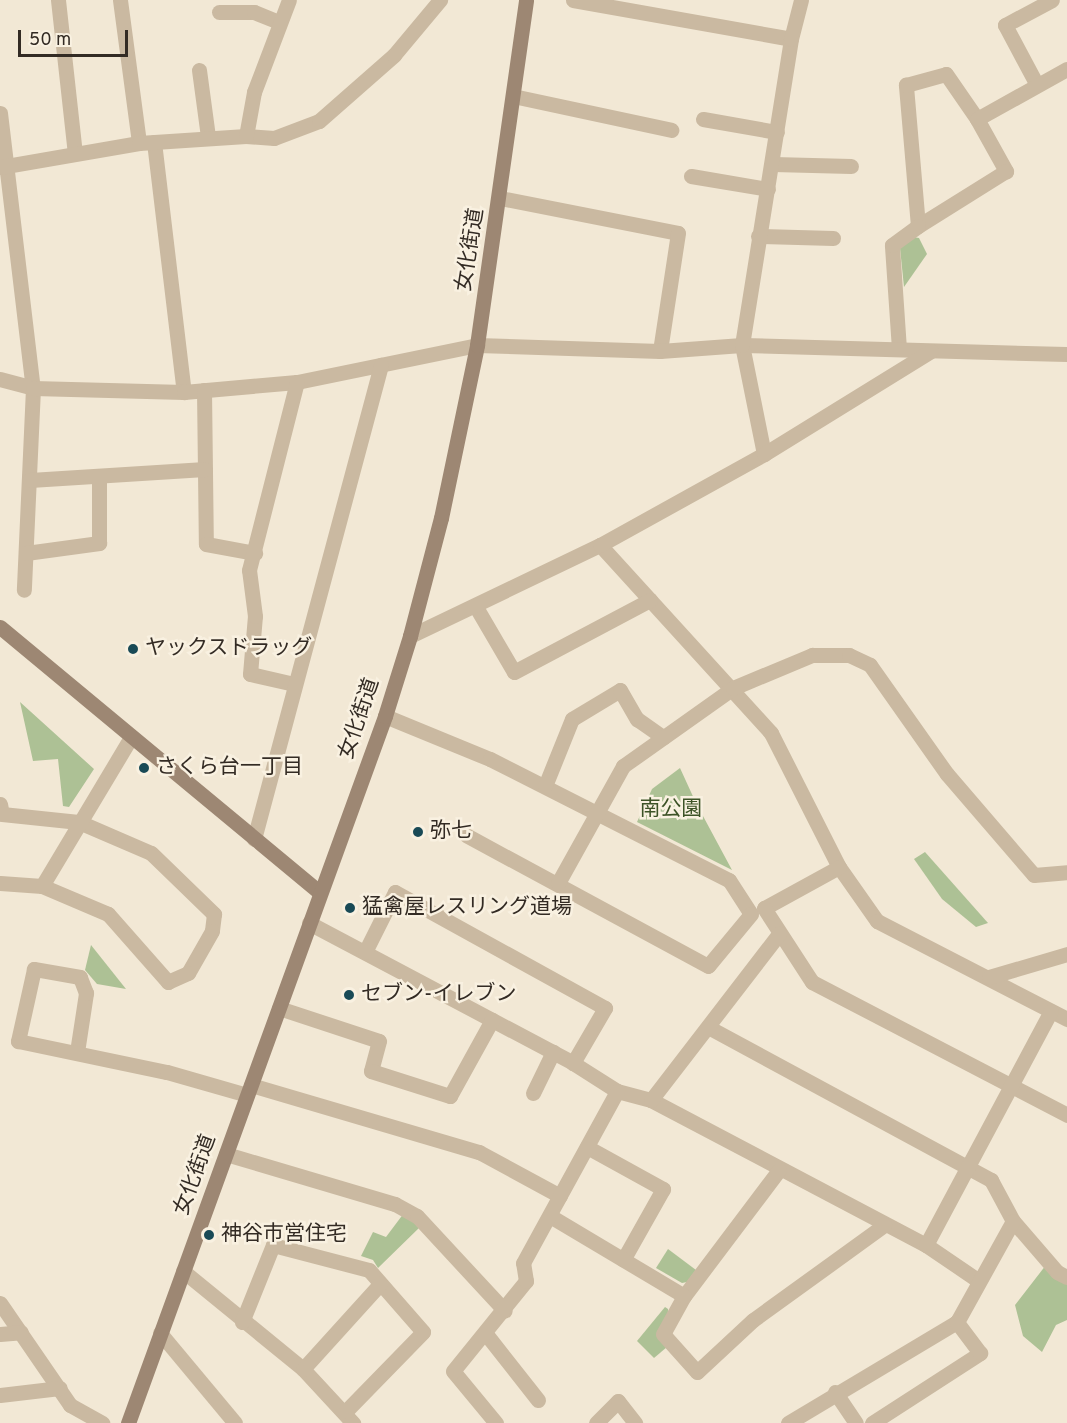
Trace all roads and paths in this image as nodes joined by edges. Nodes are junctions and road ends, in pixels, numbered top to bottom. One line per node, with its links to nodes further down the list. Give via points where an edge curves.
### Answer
1 (58, 0): 24 (street)
2 (120, 0): 23 (street)
3 (289, 0): 10 (street)
4 (440, 0): 21 (street, via 394,56 320,121 274,138)
5 (526, 0): 15 (street, 女化街道)
6 (573, 0): 11 (street)
7 (801, 0): 11 (street)
8 (1052, 0): 14 (street, via 1005,25)
9 (219, 12): 10 (street, via 255,12)
10 (279, 22): 21 (street, via 254,92)
11 (790, 39): 20 (street)
12 (1067, 69): 14 (street)
13 (199, 70): 22 (street)
14 (1037, 86): 18 (street)
15 (513, 96): 19 (street); 30 (street, 女化街道)
16 (0, 114): 27 (street)
17 (703, 119): 20 (street)
18 (977, 119): 31 (street, via 1006,171); 31 (street, via 946,74 906,85)
19 (671, 130)
20 (777, 132): 25 (street)
21 (246, 136): 22 (street)
22 (208, 137): 23 (street)
23 (147, 143): 24 (street); 45 (street)
24 (75, 153): 27 (street)
25 (773, 164): 26 (street); 29 (street)
26 (851, 166)
27 (4, 167): 43 (street)
28 (691, 176): 29 (street)
29 (768, 189): 32 (street)
30 (500, 198): 34 (street, 女化街道); 38 (street, via 678,233)
31 (918, 226): 36 (street, via 892,245)
32 (758, 236): 33 (street); 35 (street)
33 (833, 238)
34 (477, 345): 38 (street); 40 (street); 57 (street, 女化街道, via 441,518)
35 (742, 345): 36 (street); 38 (street); 46 (street)
36 (899, 349): 37 (street)
37 (933, 350): 39 (street); 46 (street)
38 (660, 351)
39 (1067, 354)
40 (381, 365): 42 (street); 58 (street)
41 (0, 379): 43 (street)
42 (297, 382): 44 (street); 52 (street)
43 (33, 388): 45 (street); 49 (street)
44 (204, 390): 45 (street); 47 (street)
45 (184, 392)
46 (764, 454): 50 (street)
47 (205, 470): 48 (street); 52 (street, via 206,544)
48 (99, 476): 49 (street); 51 (street, via 99,543)
49 (30, 480): 51 (street)
50 (600, 545): 54 (street); 55 (street)
51 (26, 553): 53 (street)
52 (255, 553): 58 (street, via 249,570 255,616 250,674)
53 (24, 590)
54 (650, 600): 55 (street, via 514,672); 59 (street)
55 (476, 607): 57 (street)
56 (2, 630): 61 (street)
57 (410, 636): 60 (street, 女化街道)
58 (294, 684): 68 (street)
59 (733, 688): 62 (street); 69 (street, via 771,733); 70 (street, via 812,655 849,655 870,665 947,774 1034,875)
60 (385, 716): 63 (street); 74 (street, 女化街道)
61 (130, 737): 66 (street); 68 (street)
62 (663, 737): 63 (street, via 637,719 620,690 572,719); 65 (street, via 623,766)
63 (545, 786): 65 (street)
64 (0, 804): 66 (street, via 2,814)
65 (595, 812): 72 (street); 72 (street, via 729,880 751,914 708,966)
66 (79, 822): 73 (street); 73 (street, via 151,853 214,914 212,931 188,973 168,982 108,914)
67 (466, 835): 72 (street)
68 (254, 839): 74 (street)
69 (839, 867): 76 (street, via 764,908); 79 (street, via 877,921)
70 (1067, 872)
71 (0, 883): 73 (street)
72 (558, 883)
73 (42, 886)
74 (320, 892): 75 (street, 女化街道)
75 (309, 923): 77 (street); 80 (street, 女化街道)
76 (779, 934): 84 (street); 88 (street, via 812,982)
77 (365, 952): 83 (street); 87 (street, via 394,892 605,1008)
78 (1067, 954): 79 (street)
79 (989, 977): 81 (street)
80 (279, 1008): 83 (street, via 379,1041 371,1071 450,1096); 89 (street, 女化街道)
81 (1051, 1011): 82 (street); 88 (street)
82 (1067, 1019)
83 (492, 1020): 86 (street)
84 (708, 1027): 92 (street); 96 (street)
85 (77, 1052): 85 (street, via 18,1041 34,969 80,977 86,993); 89 (street)
86 (553, 1052): 87 (street); 91 (street)
87 (573, 1063): 90 (street)
88 (1011, 1085): 93 (street); 96 (street)
89 (249, 1090): 95 (street, 女化街道); 98 (street, via 479,1152)
90 (617, 1091): 92 (street); 94 (street)
91 (533, 1093)
92 (651, 1100): 97 (street)
93 (1067, 1115)
94 (587, 1147): 98 (street); 103 (street, via 663,1189)
95 (226, 1154): 104 (street, 女化街道); 110 (street, via 395,1204 417,1216)
96 (969, 1165): 100 (street, via 990,1180); 102 (street)
97 (779, 1170): 101 (street); 108 (street)
98 (560, 1196): 99 (street)
99 (550, 1216): 103 (street); 110 (street, via 523,1263 526,1281)
100 (1013, 1221): 105 (street, via 1057,1272); 106 (street)
101 (884, 1225): 102 (street); 108 (street, via 753,1320 697,1372 663,1334)
102 (926, 1245): 106 (street)
103 (623, 1260): 108 (street)
104 (183, 1271): 111 (street); 114 (street, 女化街道)
105 (1067, 1277)
106 (978, 1281): 112 (street, via 976,1294)
107 (380, 1284): 111 (street, via 369,1270 273,1245); 117 (street); 122 (street, via 423,1332)
108 (684, 1296)
109 (0, 1303): 113 (street)
110 (505, 1311): 116 (street)
111 (242, 1322): 117 (street)
112 (957, 1322): 119 (street); 131 (street, via 980,1353)
113 (21, 1332): 115 (street); 118 (street)
114 (160, 1333): 123 (street, 女化街道); 125 (street)
115 (0, 1334)
116 (486, 1334): 121 (street); 126 (street, via 453,1371)
117 (303, 1369): 122 (street)
118 (60, 1388): 120 (street); 124 (street, via 70,1405)
119 (835, 1392): 129 (street); 130 (street)
120 (0, 1395)
121 (538, 1400)
122 (350, 1417)
123 (133, 1420)
124 (102, 1423)
125 (235, 1423)
126 (496, 1423)
127 (596, 1423): 128 (street, via 618,1401)
128 (635, 1423)
129 (788, 1423)
130 (856, 1423)
131 (872, 1423)

